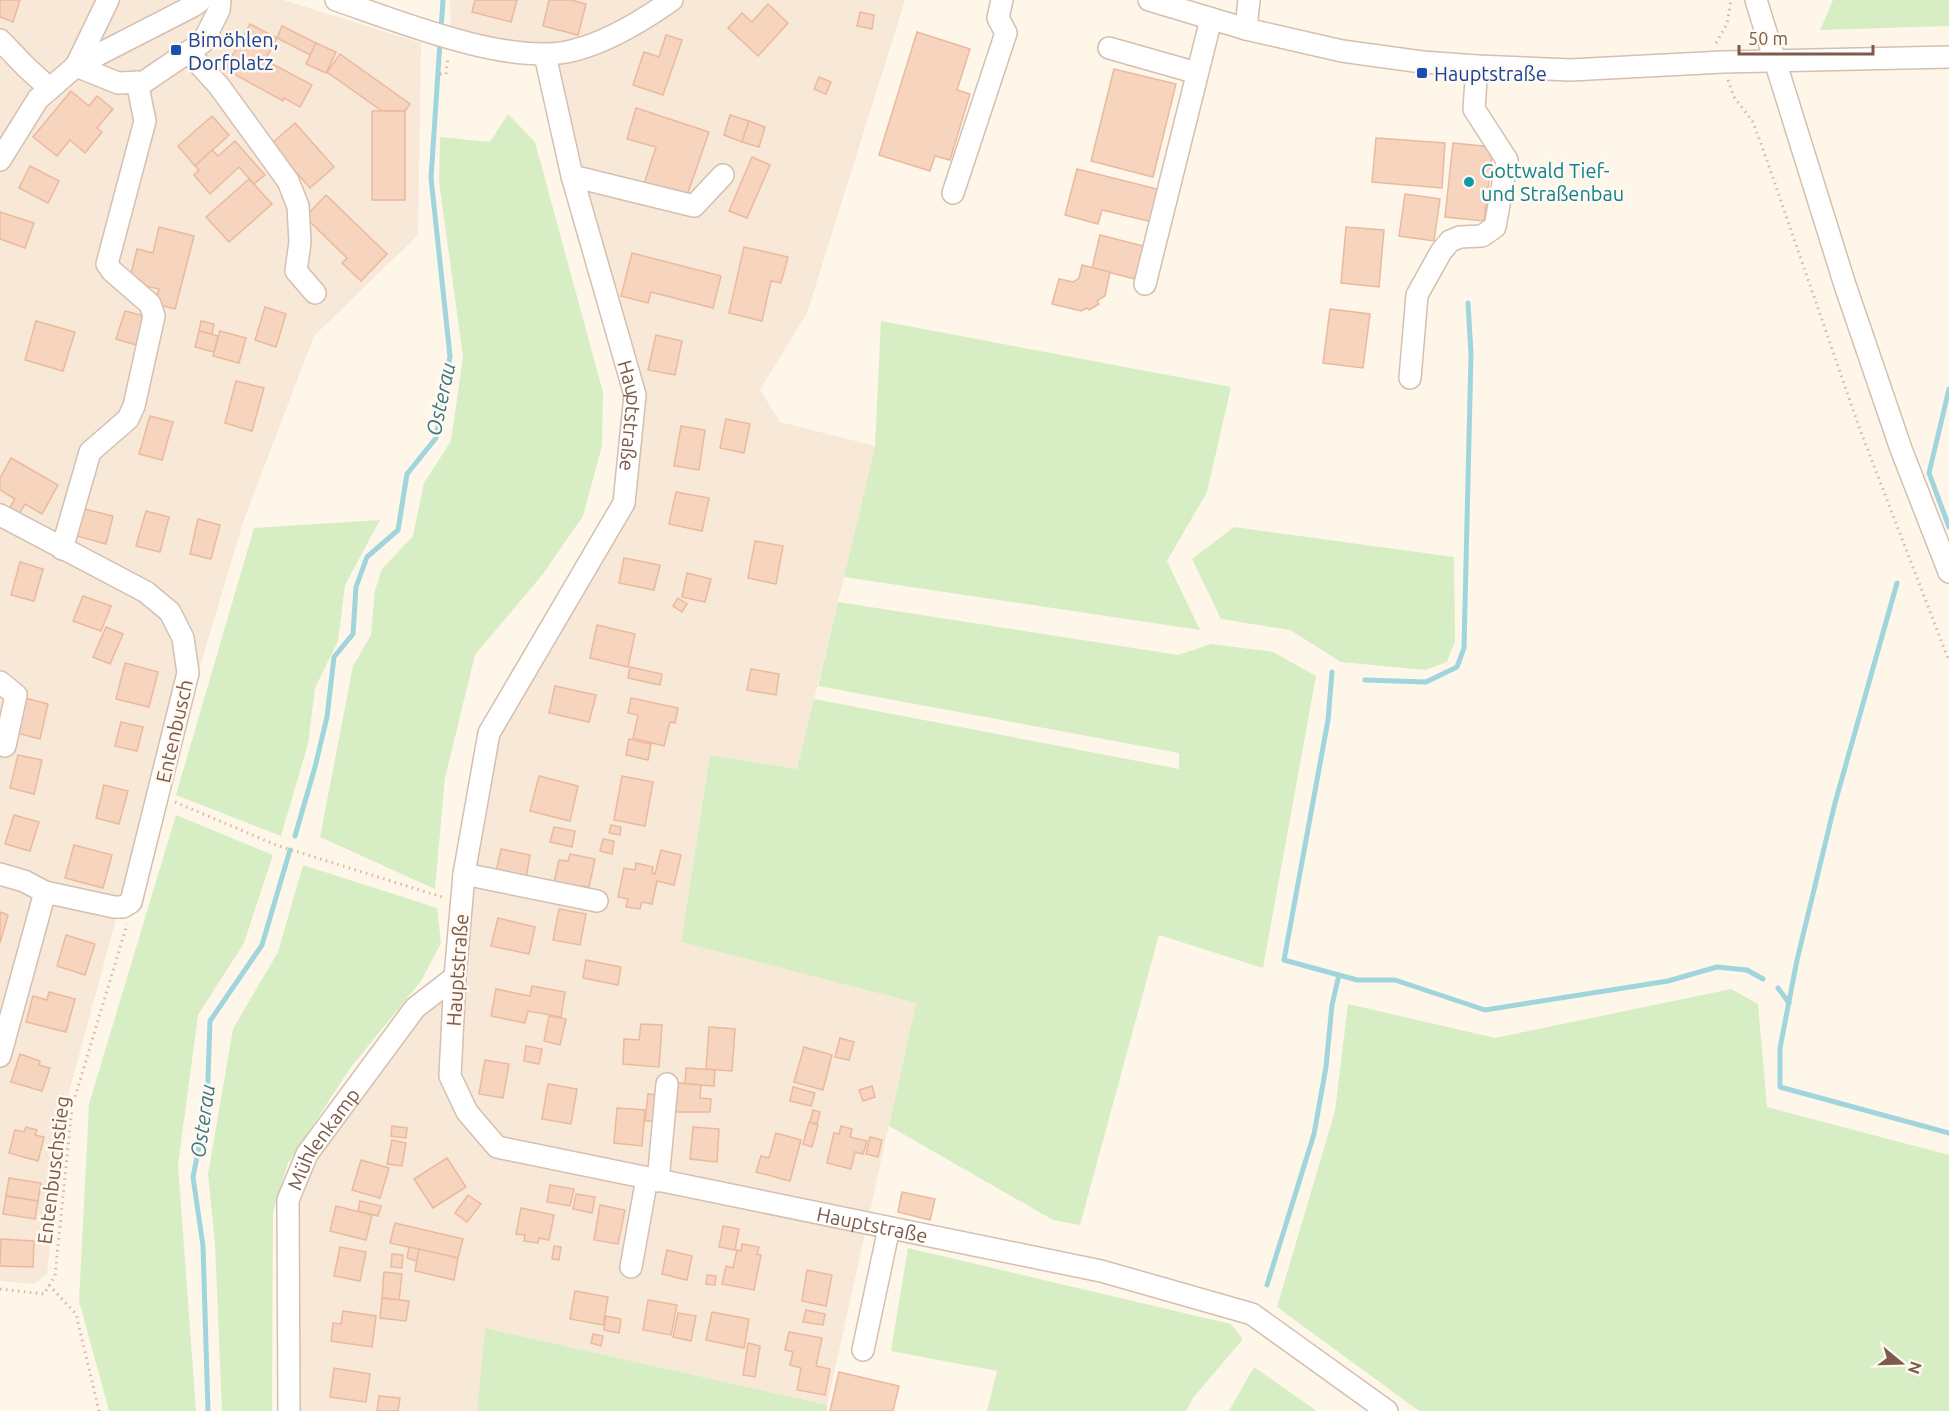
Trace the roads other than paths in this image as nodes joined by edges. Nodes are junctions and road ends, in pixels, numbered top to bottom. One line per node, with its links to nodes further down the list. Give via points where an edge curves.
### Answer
1 (108, 0): 18 (street)
2 (201, 0): 18 (street)
3 (220, 0): 14 (street, via 203,42)
4 (336, 0): 15 (street, via 497,50)
5 (672, 0): 15 (street, via 601,41 574,51)
6 (1002, 0): 26 (street, via 998,18 1006,33)
7 (1149, 0): 10 (street)
8 (1249, 0): 11 (street)
9 (1756, 0): 17 (street)
10 (1211, 19): 11 (street); 20 (street)
11 (1245, 29): 19 (street, via 1342,51)
12 (0, 40): 22 (street)
13 (1109, 48): 20 (street)
14 (189, 53): 21 (street, via 144,82); 28 (street, via 219,86 288,181 298,206 300,242 296,271)
15 (545, 55): 25 (street, Hauptstraße)
16 (1949, 57): 17 (street)
17 (1775, 62): 19 (street, via 1570,70); 32 (street, via 1845,285)
18 (76, 66): 21 (street, via 118,83); 22 (street)
19 (1477, 66): 29 (street, via 1474,108 1507,160 1495,227 1482,236 1450,241 1441,252 1417,295)
20 (1197, 73): 27 (street)
21 (137, 82): 31 (street, via 145,121 107,264 150,304 154,316 134,406 128,419 90,452)
22 (50, 89): 23 (street, via 38,99)
23 (0, 160)
24 (723, 175): 25 (street, via 694,206)
25 (572, 176): 36 (street, Hauptstraße, via 635,395 624,503 489,734)
26 (953, 193)
27 (1144, 284)
28 (315, 293)
29 (1410, 378)
30 (0, 516): 31 (street, Entenbusch)
31 (62, 549): 37 (street, Entenbusch, via 146,592 170,612 183,639 188,673 131,902 114,907)
32 (1949, 572)
33 (0, 682): 34 (street, via 16,695)
34 (5, 746)
35 (0, 874): 37 (street)
36 (464, 874): 38 (street); 39 (street, Hauptstraße)
37 (45, 892): 40 (street)
38 (597, 901)
39 (455, 977): 42 (street, Hauptstraße, via 450,1076 467,1112 497,1147); 46 (street, Mühlenkamp, via 415,1008 307,1154 288,1200)
40 (0, 1056)
41 (667, 1084): 42 (street)
42 (653, 1180): 43 (street, Hauptstraße); 44 (street)
43 (889, 1228): 45 (street); 47 (street, Hauptstraße, via 1101,1272 1252,1314)
44 (631, 1267)
45 (863, 1350)
46 (289, 1411)
47 (1387, 1411)

